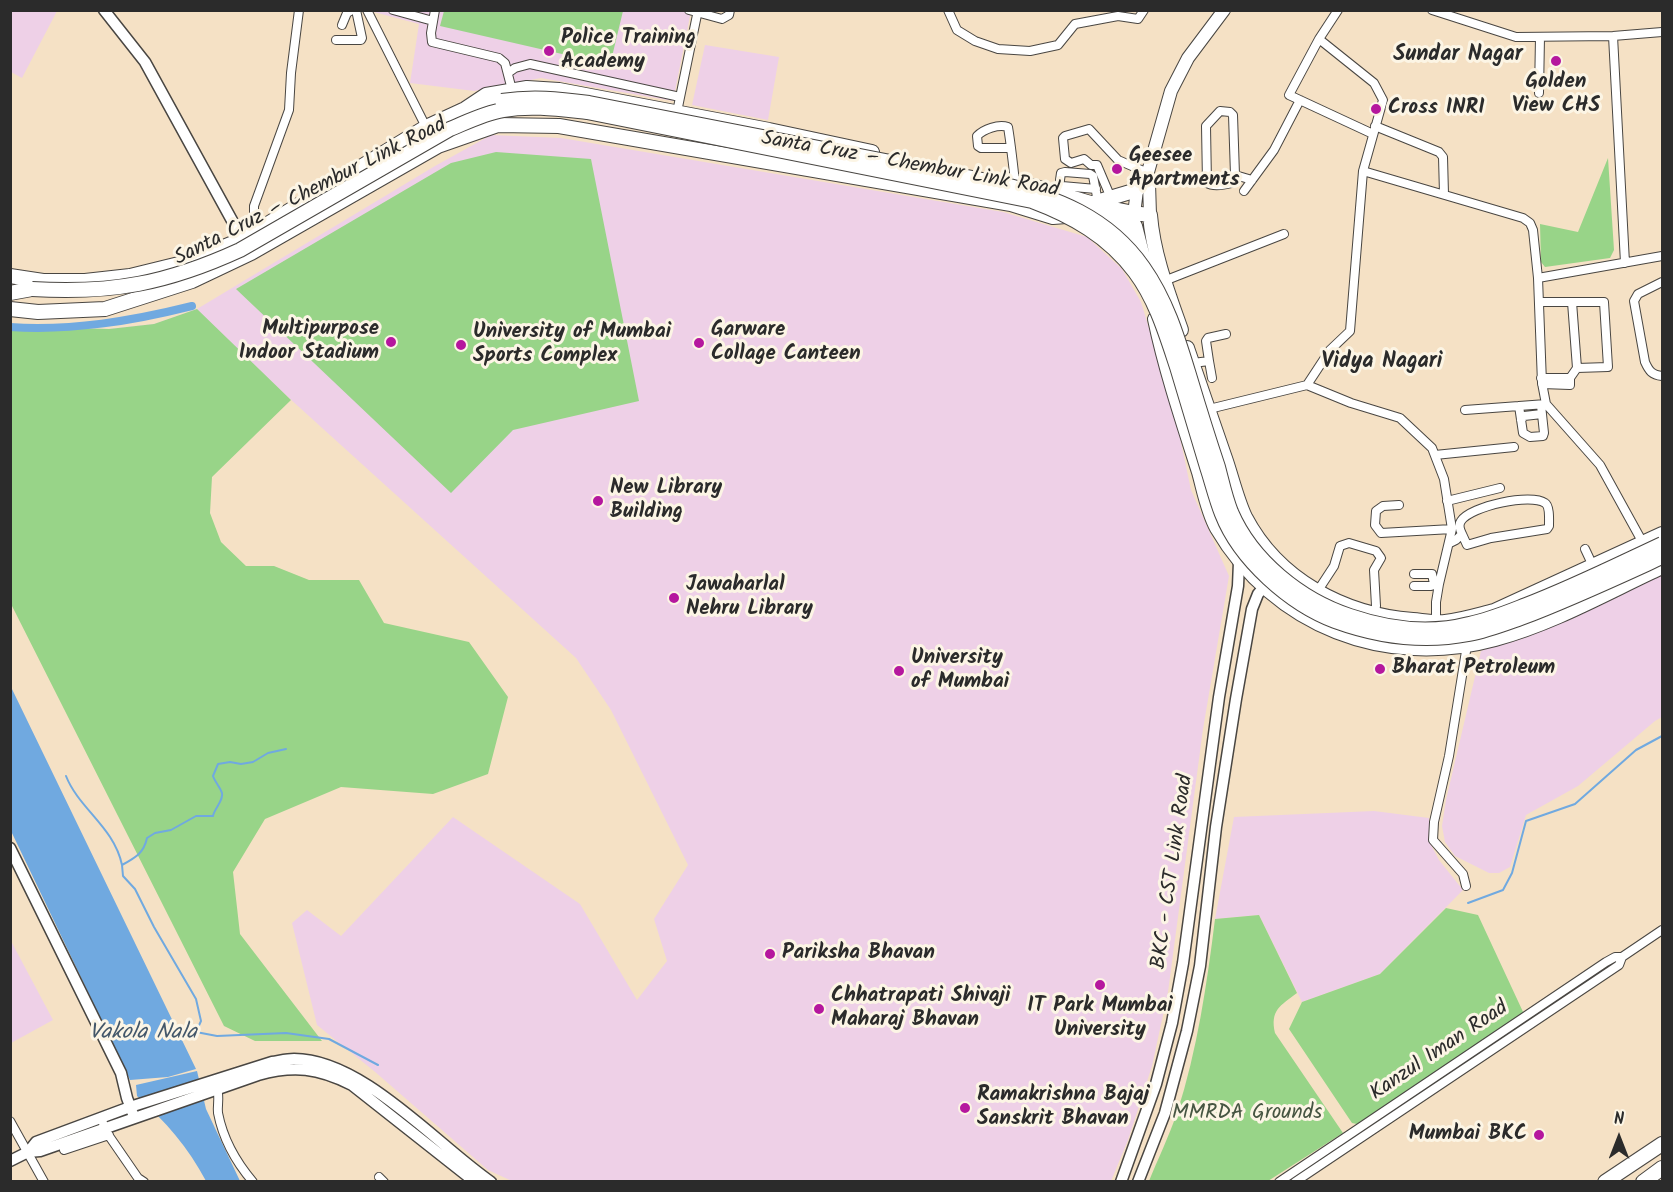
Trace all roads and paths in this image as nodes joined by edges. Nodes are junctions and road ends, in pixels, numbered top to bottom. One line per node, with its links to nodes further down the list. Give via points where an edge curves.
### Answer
1 (104, 10): 48 (street, via 145,62)
2 (299, 10): 46 (street, via 289,110 254,206)
3 (354, 10): 16 (street, via 347,13); 21 (street, via 361,40)
4 (367, 10): 29 (street)
5 (393, 10): 15 (street)
6 (435, 10): 15 (street)
7 (730, 10): 13 (street, via 722,19)
8 (948, 10): 14 (street, via 957,30 975,41 998,49 1030,51 1058,45 1075,24)
9 (1144, 10): 14 (street, via 1138,19)
10 (1224, 10): 37 (main road, via 1188,58 1171,91)
11 (1338, 10): 20 (street)
12 (1432, 10): 19 (street, via 1516,37)
13 (695, 11): 25 (street)
14 (1119, 13)
15 (433, 21): 22 (street, via 432,42 500,58)
16 (342, 25)
17 (1662, 32): 18 (street)
18 (1612, 36): 19 (street); 51 (street)
19 (1540, 37): 24 (street)
20 (1319, 39): 26 (street, via 1289,95); 31 (street, via 1374,83 1383,100)
21 (336, 40)
22 (508, 73): 23 (street); 25 (street, via 530,64)
23 (512, 90): 27 (main road, Santa Cruz – Chembur Link Road, via 486,94); 28 (main road, Santa Cruz – Chembur Link Road, via 559,90)
24 (1539, 93)
25 (680, 97): 28 (street)
26 (1300, 100): 31 (street); 36 (street, via 1274,150)
27 (465, 109): 29 (main road, Santa Cruz – Chembur Link Road); 88 (main road, bridge, via 522,98 589,103 998,183 1068,205 1122,241 1143,267 1161,296 1177,335 1232,512 1264,561 1321,605 1374,624 1401,628 1468,625 1556,593)
28 (677, 112): 30 (main road, Santa Cruz – Chembur Link Road)
29 (426, 127): 46 (main road, Santa Cruz – Chembur Link Road)
30 (769, 130): 33 (main road); 38 (main road, Santa Cruz – Chembur Link Road)
31 (1374, 130): 34 (street); 41 (street, via 1439,152 1443,157)
32 (1011, 148): 38 (street)
33 (764, 161): 43 (main road, Santa Cruz – Chembur Link Road, via 1011,204); 49 (main road, Santa Cruz – Chembur Link Road, via 559,126 498,125 438,146)
34 (1363, 171): 41 (street); 71 (street, via 1350,331 1330,350)
35 (1235, 175): 35 (street, via 1232,183 1226,185 1207,183 1206,126 1220,111 1233,115); 36 (street)
36 (1252, 180): 40 (street)
37 (1144, 181): 42 (main road); 42 (street, via 1089,129 1065,136 1065,159 1071,163 1081,158 1097,165); 44 (main road); 45 (main road, via 1149,183)
38 (1015, 182): 39 (main road, Santa Cruz – Chembur Link Road)
39 (1059, 186): 42 (main road, Santa Cruz – Chembur Link Road); 42 (street, via 1061,173 1090,174); 43 (main road)
40 (1244, 191)
41 (1444, 194): 54 (street, via 1530,223)
42 (1094, 201): 43 (main road, Santa Cruz – Chembur Link Road); 44 (main road, Santa Cruz – Chembur Link Road); 53 (main road, via 1110,224 1137,249)
43 (1052, 217): 63 (main road, via 1098,240 1143,294)
44 (1135, 220): 45 (main road, Santa Cruz – Chembur Link Road); 53 (main road)
45 (1150, 222): 55 (main road)
46 (260, 229): 48 (main road, Santa Cruz – Chembur Link Road)
47 (1284, 234): 55 (street)
48 (243, 239): 49 (street); 52 (main road, Santa Cruz – Chembur Link Road, via 187,262 130,276 43,281)
49 (251, 252): 62 (main road, Santa Cruz – Chembur Link Road, via 192,281 105,309)
50 (1662, 256): 51 (street)
51 (1625, 263): 54 (street)
52 (10, 276)
53 (1147, 276): 63 (main road)
54 (1538, 278): 60 (street)
55 (1164, 281): 66 (main road)
56 (1662, 282): 68 (street, via 1638,294 1634,301 1645,362 1649,371)
57 (10, 285): 58 (main road)
58 (32, 289): 59 (main road); 90 (main road, bridge, via 126,287 170,278 240,249 450,129 482,116 522,107 587,112 1032,201 1064,213 1092,230 1115,248 1152,300 1168,338 1222,516 1257,567 1316,614 1400,638 1470,634 1561,603)
59 (10, 293)
60 (1539, 302): 61 (street); 70 (street)
61 (1572, 302): 67 (street); 67 (street, via 1604,302 1608,367)
62 (10, 309)
63 (1155, 322): 76 (main road)
64 (1226, 334): 65 (street, via 1206,342)
65 (1209, 361): 66 (street); 69 (street)
66 (1192, 363): 74 (main road)
67 (1576, 368): 70 (street, via 1570,381)
68 (1662, 376)
69 (1212, 378)
70 (1542, 381): 73 (street)
71 (1306, 385): 74 (street); 79 (street, via 1400,418)
72 (1519, 406): 73 (street); 75 (street); 77 (street)
73 (1543, 408): 77 (street); 77 (street, via 1543,436 1526,437); 87 (street, via 1600,465)
74 (1208, 409): 76 (street); 98 (main road, via 1245,516 1261,543 1285,569)
75 (1465, 410)
76 (1180, 414): 91 (main road, via 1215,526)
77 (1521, 420)
78 (1514, 447): 79 (street)
79 (1435, 455): 81 (street)
80 (1500, 488): 81 (street)
81 (1448, 501): 83 (street)
82 (1398, 505): 83 (street, via 1376,511 1375,525 1381,533)
83 (1452, 529): 86 (street)
84 (1462, 534): 84 (street, via 1459,523 1475,509 1527,499 1545,502 1547,506 1547,529 1470,545); 86 (street)
85 (1662, 534): 87 (main road)
86 (1450, 543): 95 (street)
87 (1643, 543): 93 (main road)
88 (1662, 544)
89 (1585, 549): 93 (street)
90 (1662, 557)
91 (1239, 562): 97 (main road); 105 (street, BKC - CST Link Road)
92 (1662, 565): 102 (main road); 102 (main road, via 1521,625)
93 (1593, 566): 101 (main road, via 1494,611)
94 (1414, 574): 95 (street, via 1432,574)
95 (1436, 584): 96 (street); 101 (street)
96 (1414, 586)
97 (1264, 587): 104 (main road, via 1308,619 1368,641); 106 (street, BKC - CST Link Road, via 1252,609)
98 (1317, 592): 99 (main road); 99 (street, via 1334,566 1340,546 1349,543 1376,550 1381,558 1374,570)
99 (1374, 614): 100 (main road)
100 (1399, 619): 101 (main road); 104 (main road)
101 (1436, 622)
102 (1520, 631): 103 (main road)
103 (1467, 645): 104 (main road); 110 (street, via 1433,840 1463,874)
104 (1394, 646)
105 (1219, 697): 106 (street); 107 (street, BKC - CST Link Road)
106 (1236, 699): 108 (street, BKC - CST Link Road)
107 (1203, 803): 108 (street); 113 (street, BKC - CST Link Road, via 1182,963)
108 (1220, 804): 114 (street, BKC - CST Link Road, via 1200,966)
109 (10, 848): 117 (street)
110 (1466, 886)
111 (1662, 930): 112 (street, Kanzul Iman Road)
112 (1622, 957): 133 (street, Kanzul Iman Road, via 1606,962); 134 (street, Kanzul Iman Road, via 1619,965)
113 (1165, 1050): 114 (street); 119 (street, BKC - CST Link Road)
114 (1180, 1054): 121 (street, BKC - CST Link Road)
115 (213, 1087): 116 (street, via 272,1062 309,1060 357,1077); 117 (street); 128 (street, via 219,1096 218,1113 229,1147)
116 (381, 1100): 129 (street); 130 (street)
117 (138, 1110): 120 (street)
118 (10, 1121): 123 (street)
119 (1142, 1126): 121 (street); 131 (street, BKC - CST Link Road)
120 (105, 1127): 123 (street, via 63,1150); 123 (street, via 36,1142); 127 (street)
121 (1157, 1131): 132 (street, BKC - CST Link Road)
122 (1662, 1144): 135 (main road)
123 (28, 1152): 124 (street); 126 (street)
124 (10, 1161)
125 (1662, 1168): 136 (main road)
126 (44, 1182)
127 (144, 1182)
128 (253, 1182)
129 (475, 1182)
130 (491, 1182)
131 (1121, 1182)
132 (1138, 1182)
133 (1279, 1182)
134 (1295, 1182)
135 (1605, 1182)
136 (1642, 1182)

